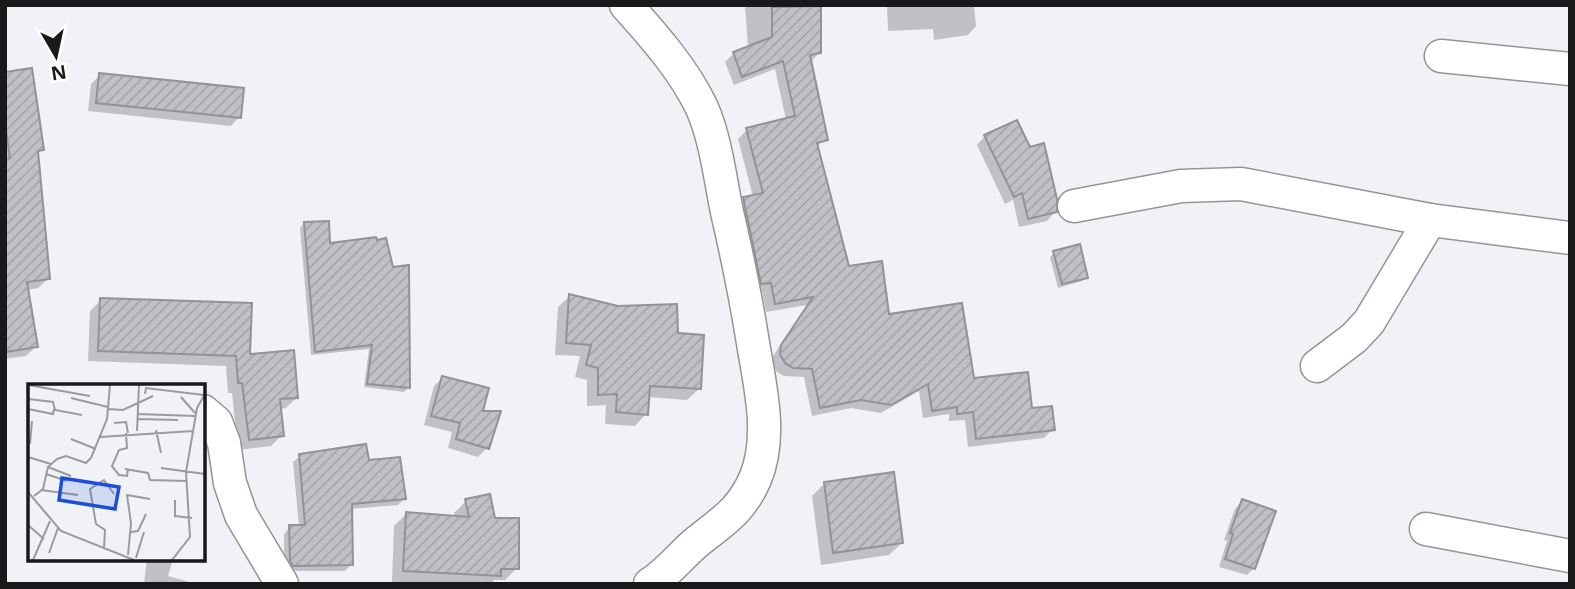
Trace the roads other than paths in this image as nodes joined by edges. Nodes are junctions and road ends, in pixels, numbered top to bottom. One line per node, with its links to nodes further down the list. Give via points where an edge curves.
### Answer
1 (626, 5): 12 (street, via 677,67 702,109 744,290 764,428 761,458 744,498 725,522)
2 (1441, 56): 3 (street)
3 (1570, 69)
4 (1074, 206): 5 (street, via 1181,186 1241,184)
5 (1430, 220): 6 (street); 7 (street, via 1369,322)
6 (1570, 238)
7 (1317, 366)
8 (205, 413): 11 (street, via 216,422 242,515)
9 (1426, 529): 10 (street)
10 (1570, 556)
11 (282, 584)
12 (650, 584)

